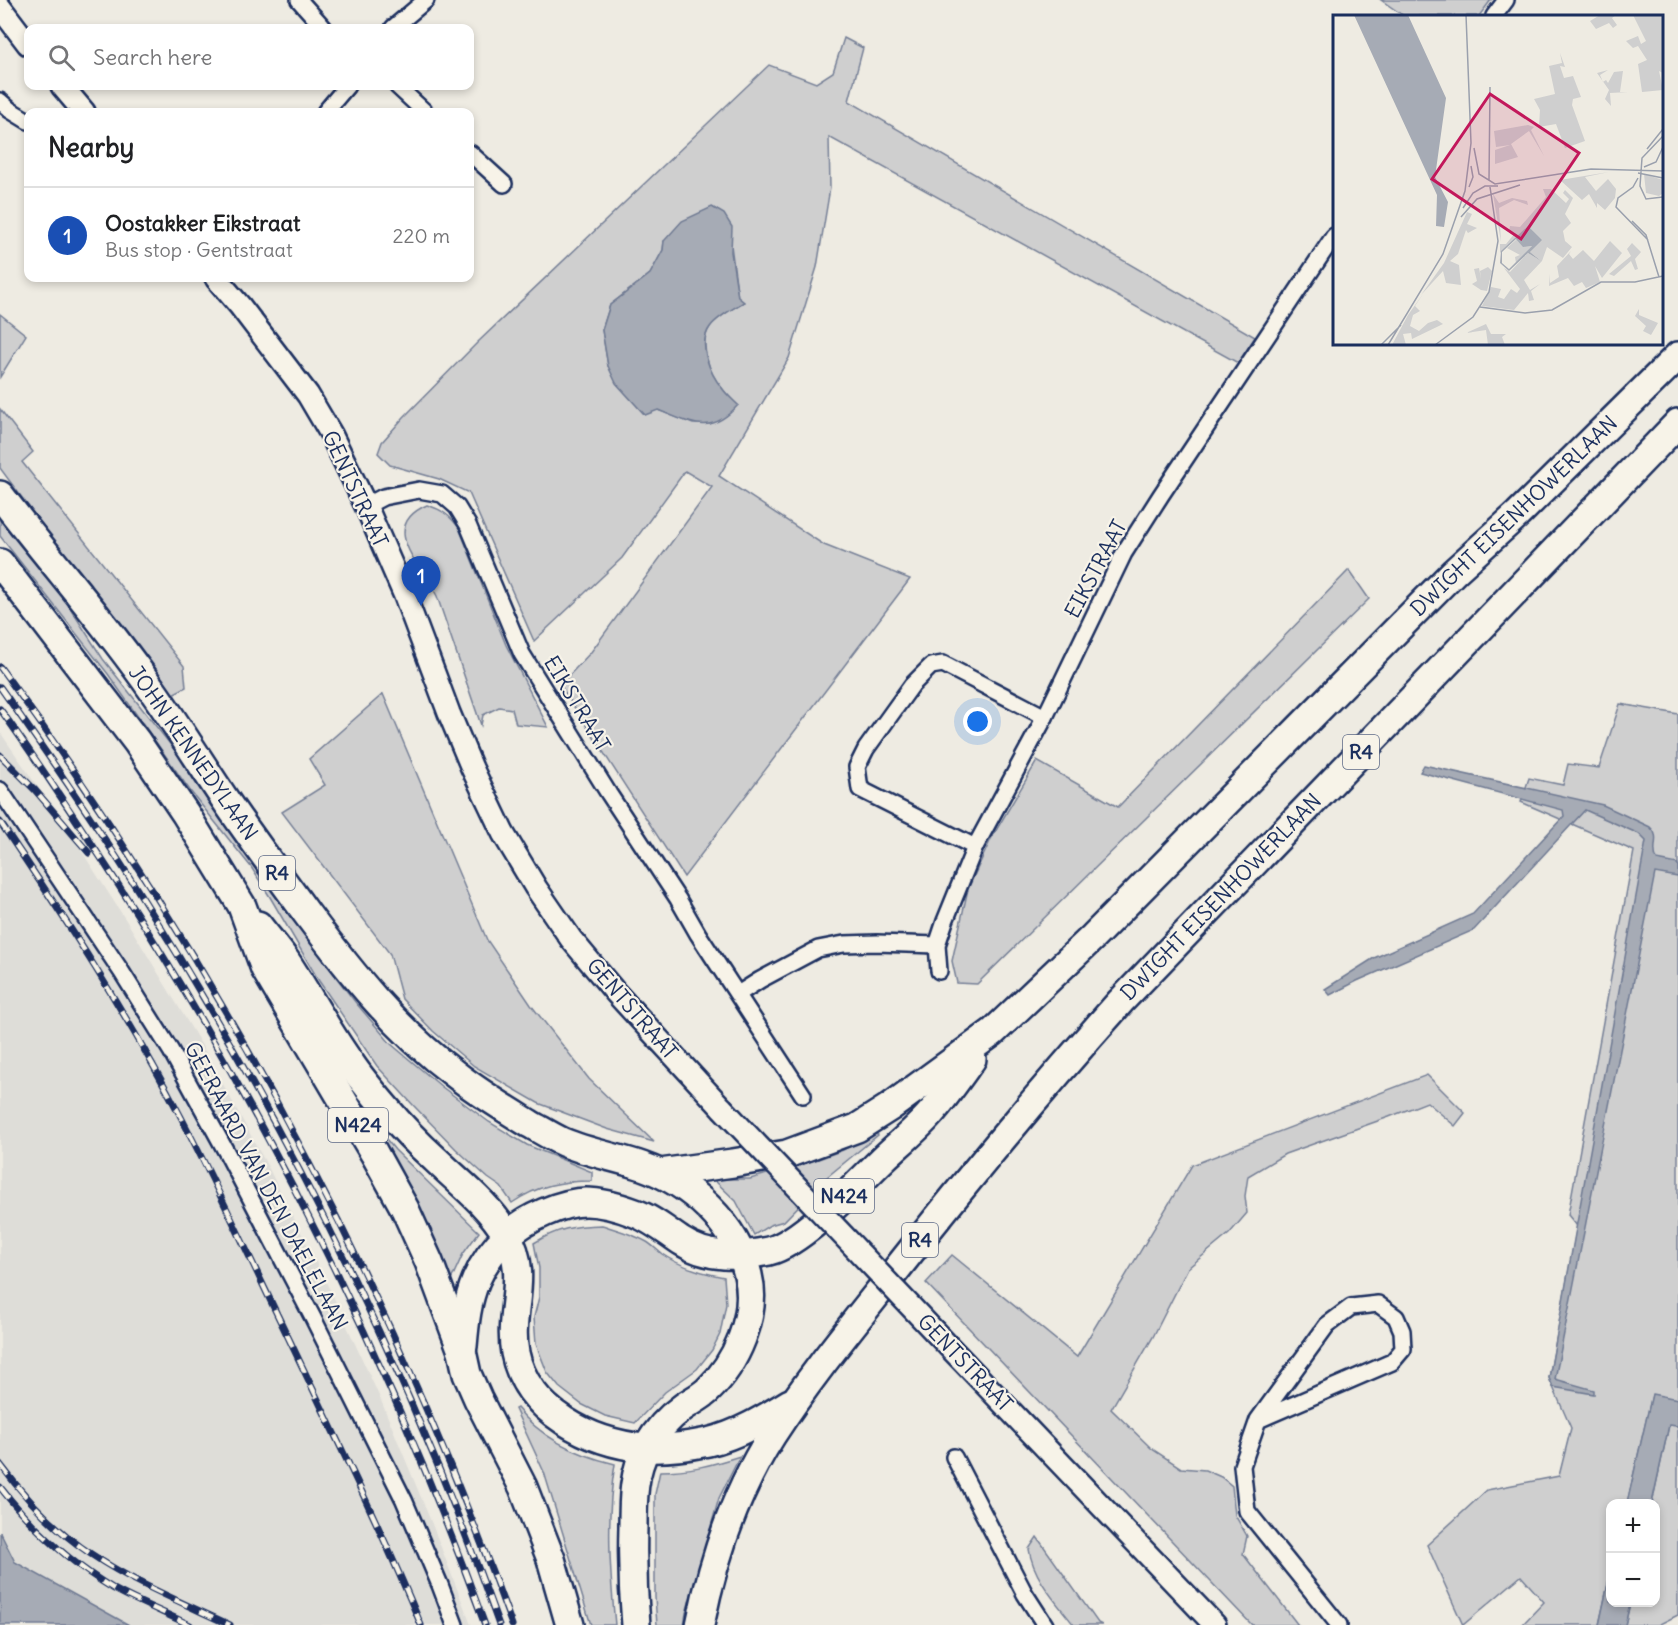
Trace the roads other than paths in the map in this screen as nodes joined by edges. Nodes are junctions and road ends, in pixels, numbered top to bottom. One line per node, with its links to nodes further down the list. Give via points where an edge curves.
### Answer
1 (299, 0): 6 (street)
2 (426, 0): 7 (street)
3 (1506, 0): 5 (street)
4 (0, 7): 8 (street)
5 (1495, 15)
6 (320, 24)
7 (398, 24)
8 (24, 39)
9 (65, 90): 13 (street)
10 (344, 90): 14 (street)
11 (401, 90): 15 (street)
12 (0, 101): 16 (street)
13 (81, 108)
14 (328, 108)
15 (421, 108)
16 (24, 119)
17 (474, 157): 18 (street)
18 (504, 184)
19 (1333, 239): 26 (street, EIKSTRAAT, via 1124,553)
20 (219, 282): 24 (street, GENTSTRAAT, via 308,395)
21 (1678, 356): 33 (highway, DWIGHT EISENHOWERLAAN / R4, via 1454,572 1093,937)
22 (1678, 423): 39 (highway, DWIGHT EISENHOWERLAAN / R4, via 1121,1001 1047,1084 926,1232)
23 (0, 495): 35 (highway, JOHN KENNEDYLAAN / R4, via 152,690 237,817 332,947 406,1033 495,1103 561,1141)
24 (366, 506): 32 (street, EIKSTRAAT, via 383,497 419,490 442,494 458,507 522,654); 48 (street, GENTSTRAAT, bridge, via 472,768 503,833 571,939 722,1107)
25 (0, 563): 29 (highway, JOHN KENNEDYLAAN / R4, via 137,742)
26 (1046, 717): 28 (street, EIKSTRAAT); 28 (street, via 943,664 931,666 912,685 866,749 857,767 860,789)
27 (0, 790): 43 (street, GEERAARD VAN DEN DAELELAAN, via 171,1051 228,1155 404,1500)
28 (975, 847): 30 (street, EIKSTRAAT)
29 (242, 906): 36 (highway, DWIGHT EISENHOWERLAAN / R4, via 285,960 352,1066 386,1108 481,1202); 38 (highway, JOHN KENNEDYLAAN / N424, via 265,969 405,1209)
30 (937, 945): 31 (street, EIKSTRAAT); 32 (street, via 855,943 818,949)
31 (939, 971)
32 (738, 994): 34 (street, EIKSTRAAT)
33 (993, 1032): 35 (highway, JOHN KENNEDYLAAN / R4, via 857,1128 788,1154); 37 (highway, JOHN KENNEDYLAAN / N424, via 931,1113 814,1223 794,1240 772,1250)
34 (802, 1095)
35 (660, 1173): 37 (highway, JOHN KENNEDYLAAN / R4, via 711,1208)
36 (508, 1235): 37 (highway, JOHN KENNEDYLAAN / N424, via 540,1215 585,1202 637,1213 683,1242 718,1256); 38 (highway, JOHN KENNEDYLAAN / N424, via 477,1278 468,1304); 41 (highway, DWIGHT EISENHOWERLAAN / R4, via 517,1259 515,1354 539,1401 581,1430 607,1441)
37 (742, 1256): 41 (highway, JOHN KENNEDYLAAN / R4, via 751,1296 736,1354 704,1394 662,1425)
38 (462, 1350): 44 (highway, JOHN KENNEDYLAAN / N424, via 478,1399 523,1487 551,1559)
39 (796, 1400): 41 (highway, DWIGHT EISENHOWERLAAN / R4, via 736,1433 684,1446); 46 (highway, DWIGHT EISENHOWERLAAN / R4, via 771,1437 732,1514 717,1554)
40 (1258, 1420): 40 (street, via 1392,1362 1403,1349 1396,1317 1378,1305 1351,1307 1327,1325); 49 (street, via 1242,1466 1247,1510)
41 (647, 1448): 45 (highway, JOHN KENNEDYLAAN / R4, via 633,1490)
42 (954, 1457): 47 (street)
43 (455, 1625)
44 (570, 1625)
45 (636, 1625)
46 (700, 1625)
47 (1045, 1625)
48 (1215, 1625)
49 (1339, 1625)

